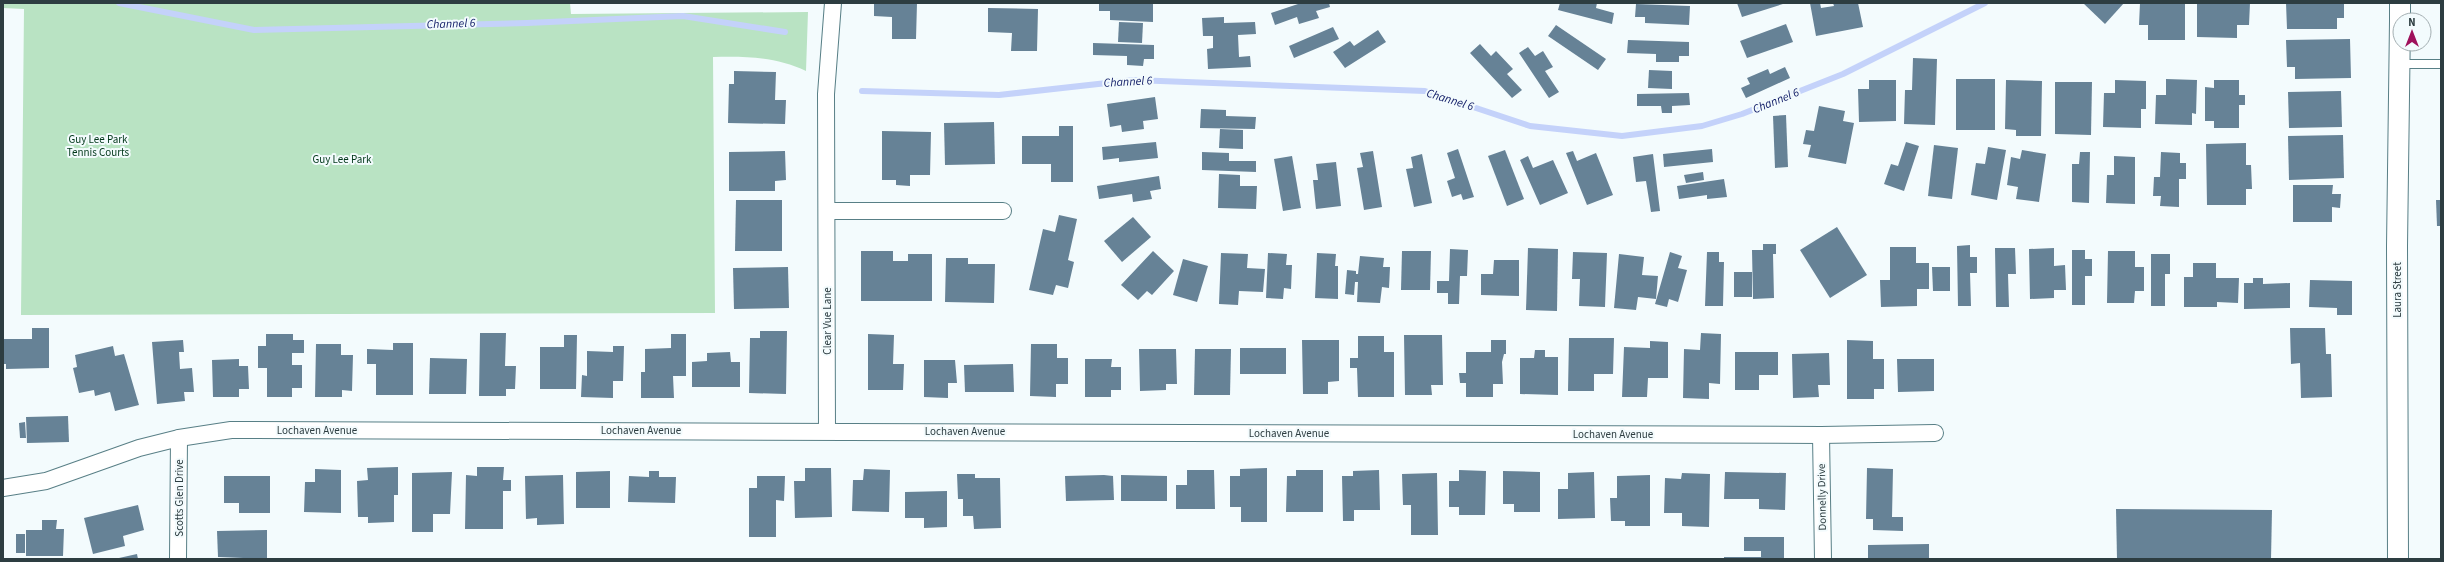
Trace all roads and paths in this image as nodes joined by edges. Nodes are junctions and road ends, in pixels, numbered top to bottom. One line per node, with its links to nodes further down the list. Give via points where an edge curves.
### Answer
1 (833, 3): 5 (street, Clear Vue Lane, via 826,94)
2 (2399, 52): 3 (street, Laura Street)
3 (2399, 64): 4 (lane); 14 (street, Laura Street)
4 (2441, 64)
5 (827, 211): 6 (street); 7 (street, Clear Vue Lane)
6 (1003, 211)
7 (827, 430): 9 (street, Lochaven Avenue); 10 (street, Lochaven Avenue, via 231,430)
8 (1935, 433): 9 (street, Lochaven Avenue)
9 (1821, 435): 13 (street, Donnelly Drive)
10 (179, 438): 11 (street, Lochaven Avenue, via 139,448 46,481); 12 (street, Scotts Glen Drive)
11 (3, 488)
12 (178, 559)
13 (1823, 559)
14 (2398, 559)

